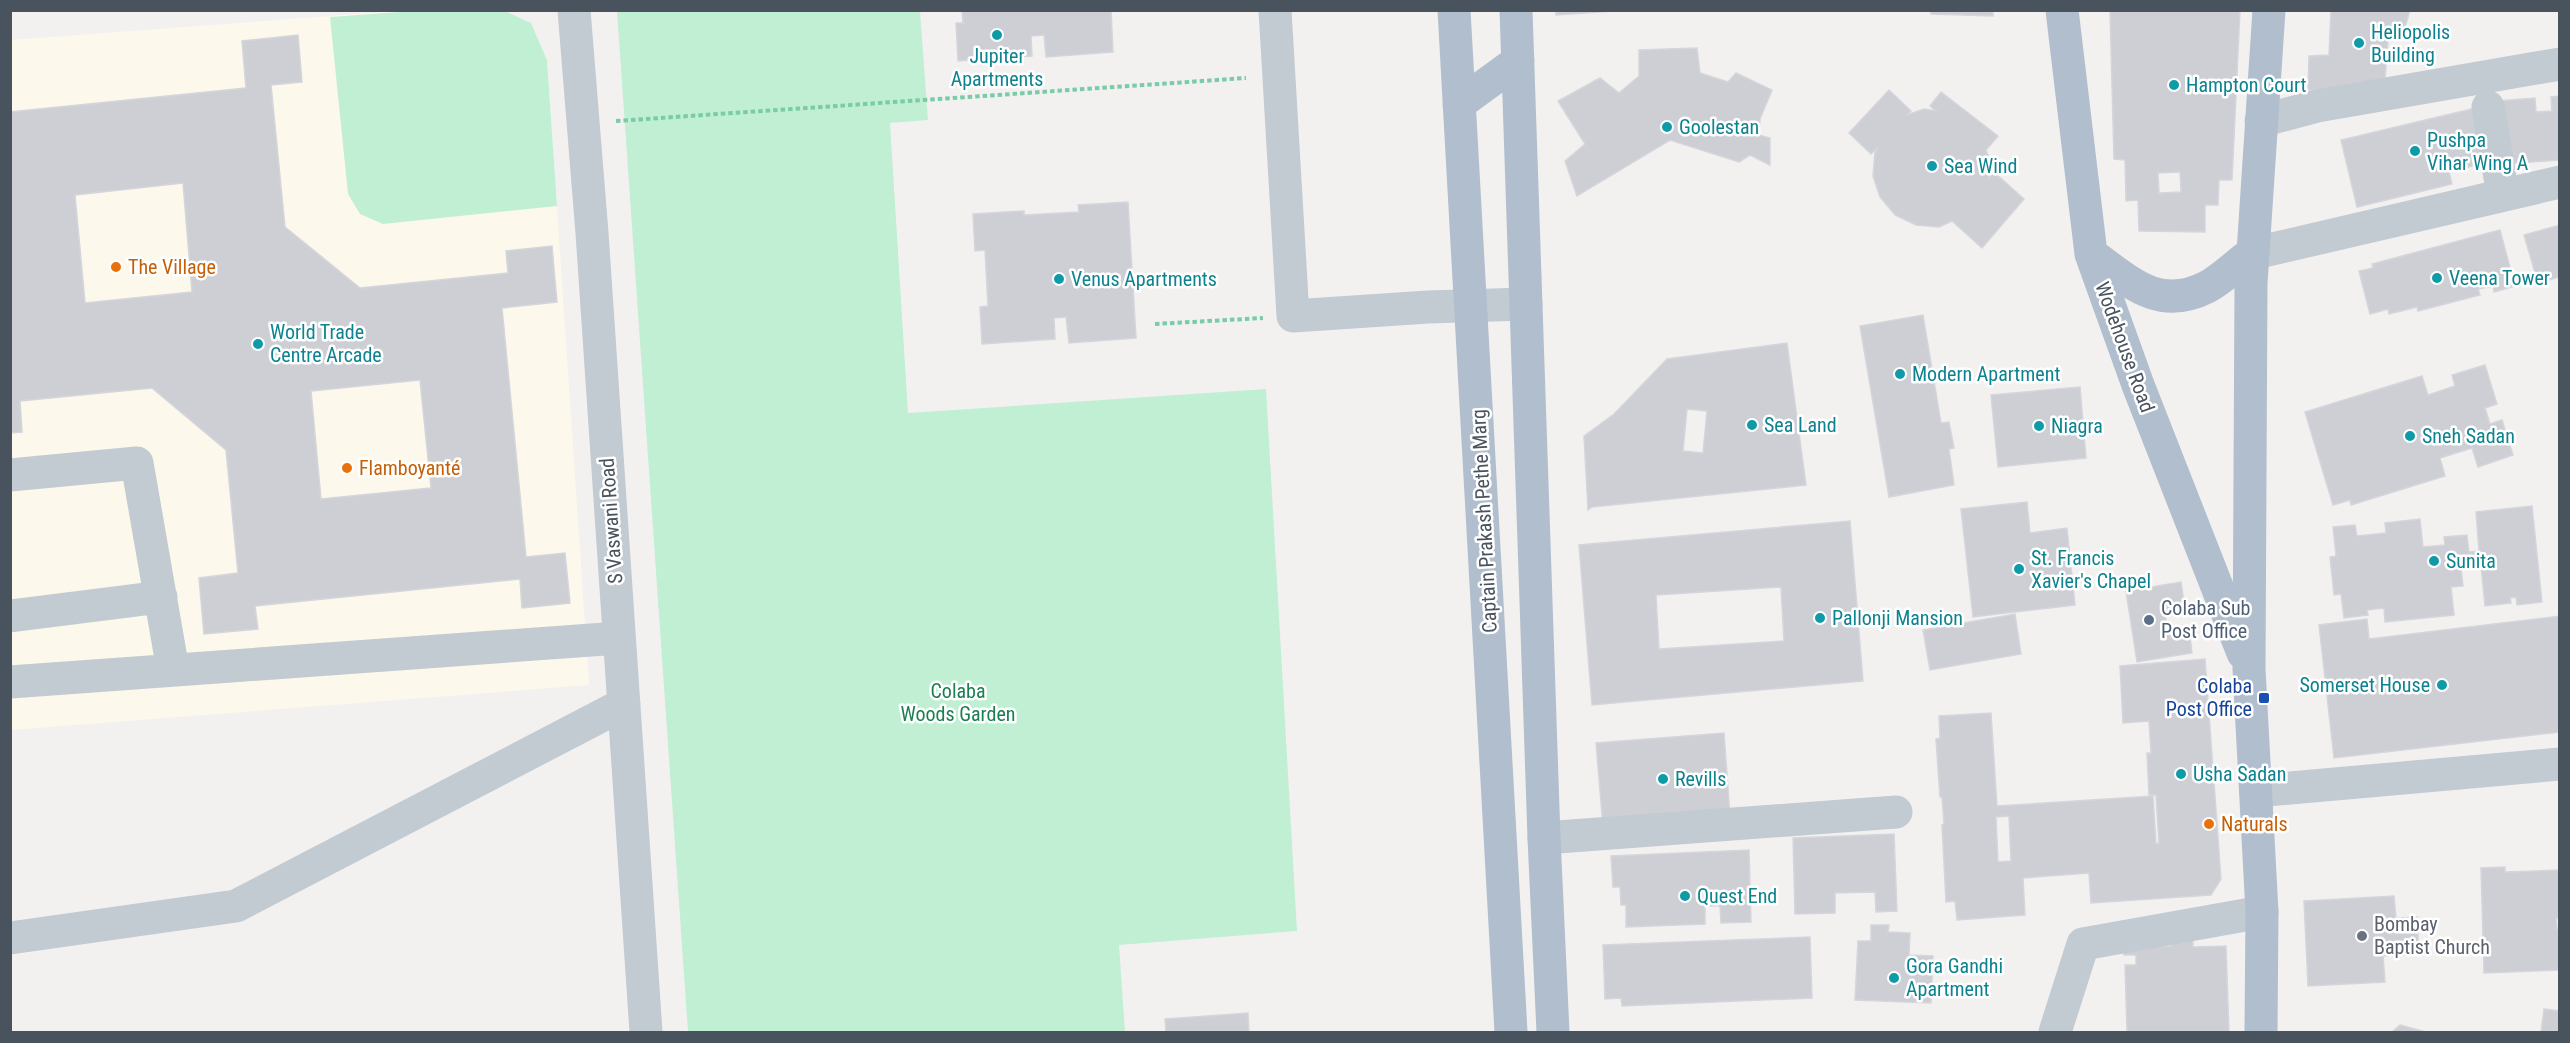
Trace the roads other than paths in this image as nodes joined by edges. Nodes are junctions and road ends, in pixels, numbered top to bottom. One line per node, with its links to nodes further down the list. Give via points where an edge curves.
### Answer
1 (574, 10): 21 (street, S Vaswani Road)
2 (1275, 10): 17 (street, via 1293,316)
3 (1454, 10): 9 (main road, Captain Prakash Pethe Marg)
4 (1516, 10): 7 (main road)
5 (2062, 10): 15 (main road, Wodehouse Road)
6 (2269, 10): 11 (main road)
7 (1518, 61): 9 (main road); 16 (main road)
8 (2559, 64): 11 (street, via 2318,106)
9 (1460, 104): 17 (main road, Captain Prakash Pethe Marg)
10 (2488, 106): 13 (street)
11 (2261, 121): 14 (main road)
12 (2559, 182): 13 (street)
13 (2503, 195): 14 (street)
14 (2251, 254): 15 (main road, via 2208,286 2167,297 2146,291); 22 (main road)
15 (2091, 255): 22 (main road, Wodehouse Road)
16 (1526, 304): 17 (street); 29 (main road)
17 (1472, 306): 33 (main road, Captain Prakash Pethe Marg)
18 (10, 475): 19 (street, via 138,463)
19 (161, 597): 20 (street); 23 (street)
20 (10, 615)
21 (619, 638): 23 (street); 25 (street, S Vaswani Road)
22 (2249, 669): 27 (main road)
23 (173, 670): 24 (street)
24 (10, 682)
25 (624, 704): 31 (street, via 236,906); 32 (street, S Vaswani Road)
26 (2559, 764): 27 (street)
27 (2256, 791): 30 (main road)
28 (1896, 812): 29 (street)
29 (1544, 838): 34 (main road)
30 (2262, 912): 35 (street, via 2083,944); 36 (main road)
31 (10, 938)
32 (646, 1032)
33 (1511, 1032)
34 (1553, 1032)
35 (2055, 1032)
36 (2260, 1032)

